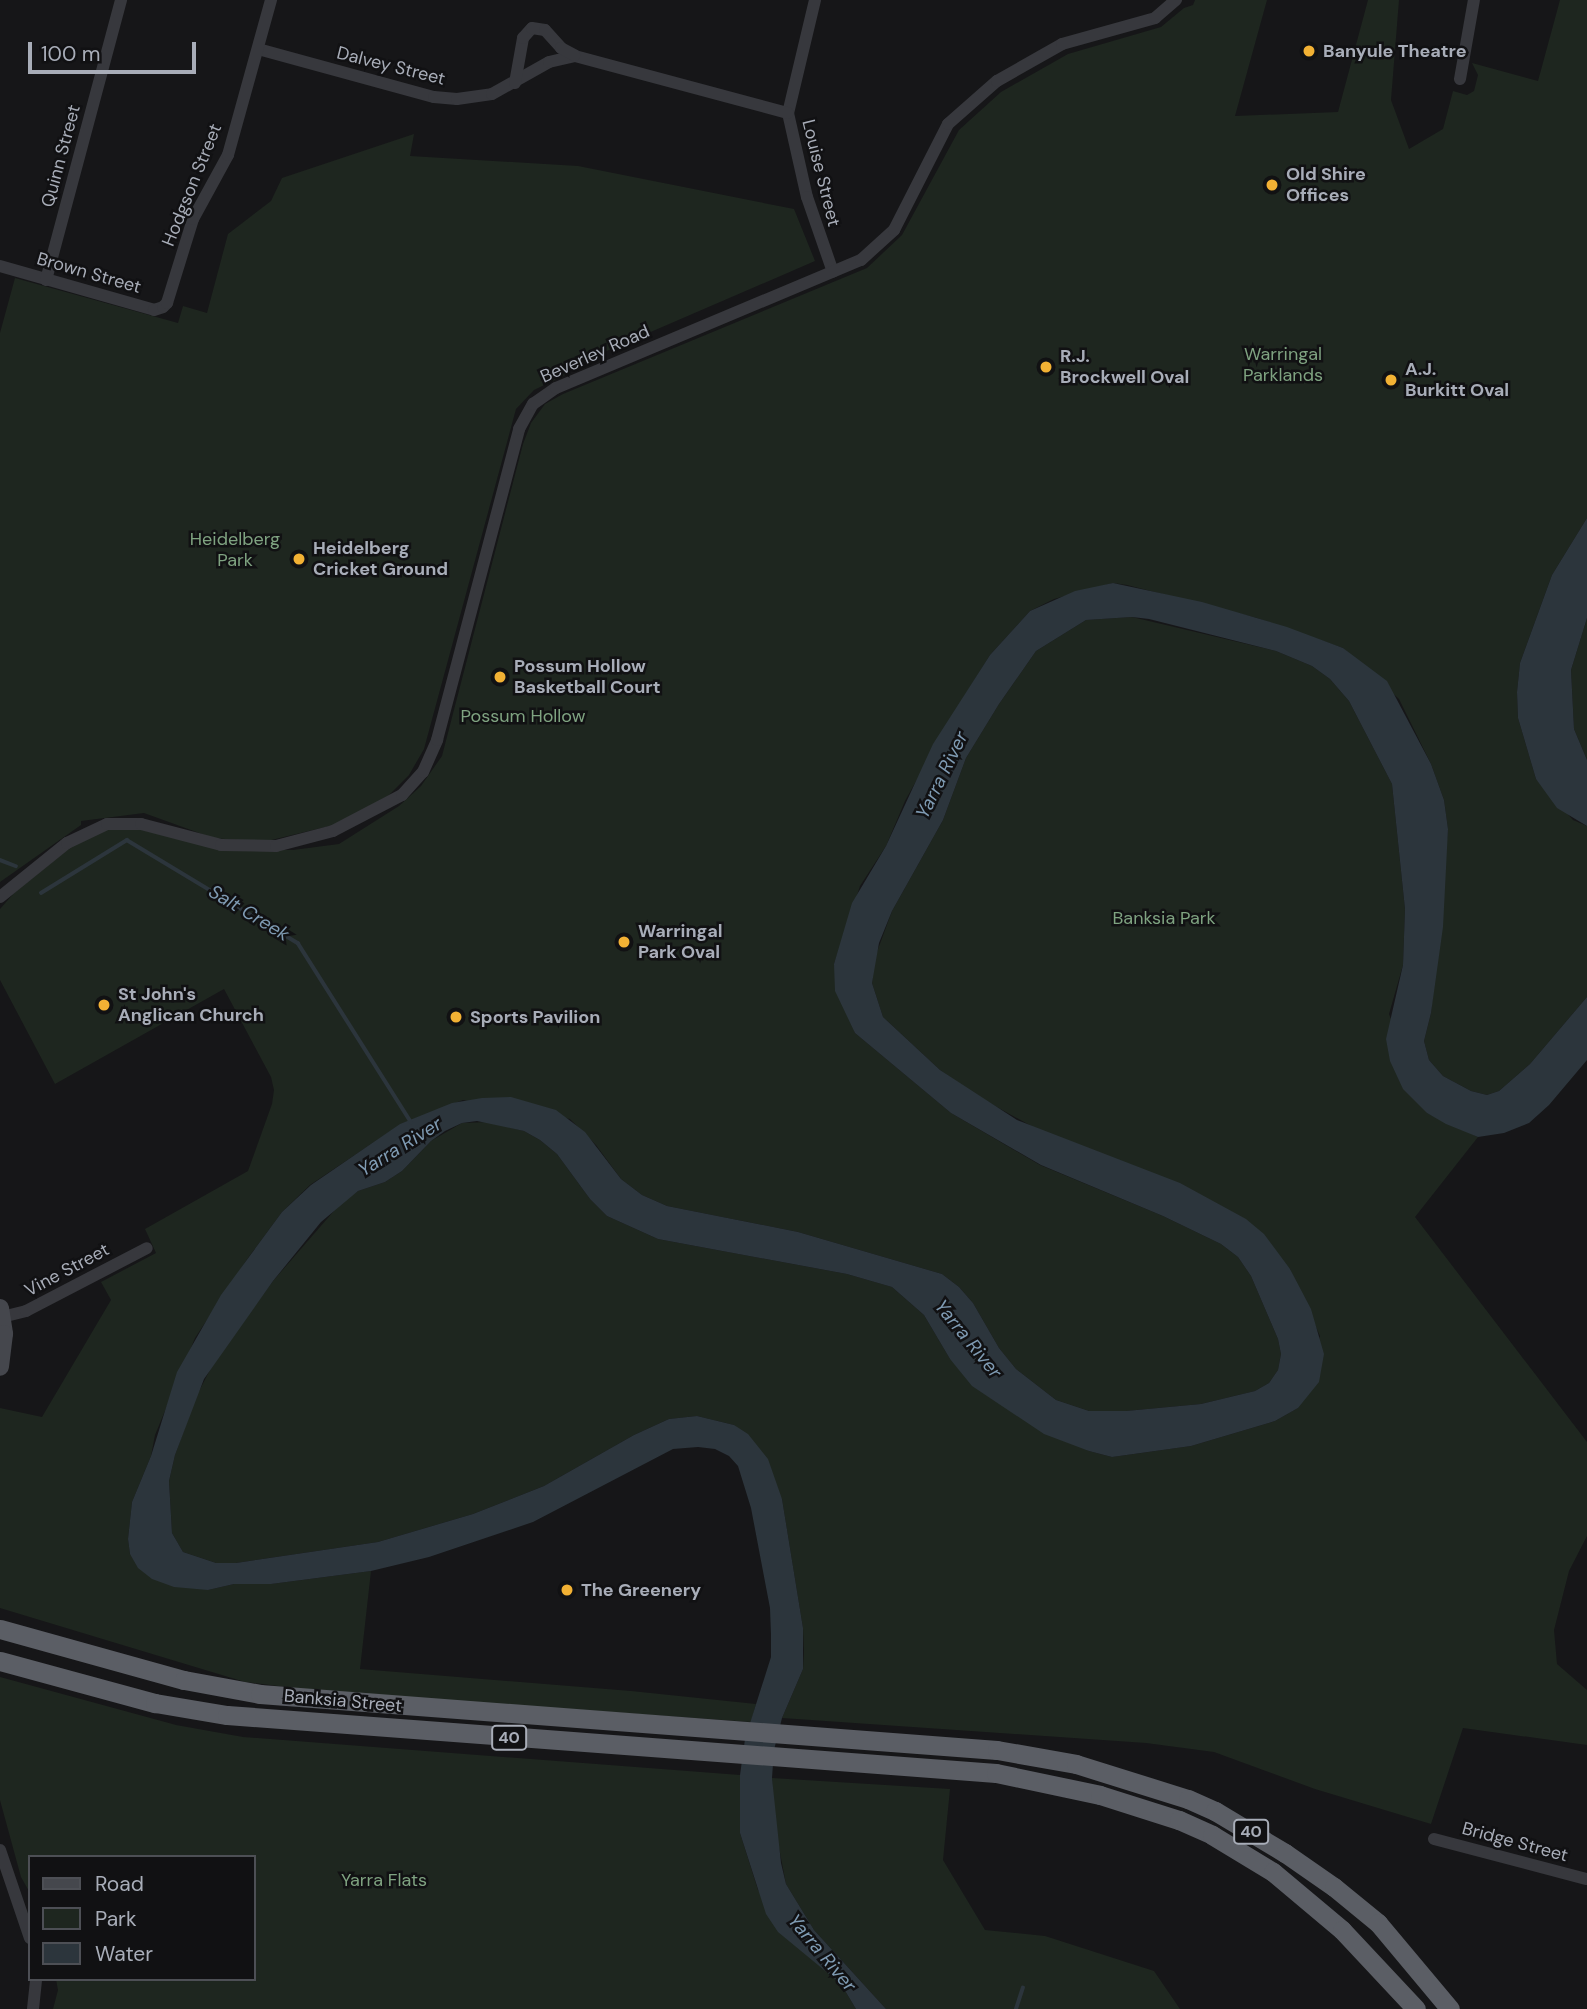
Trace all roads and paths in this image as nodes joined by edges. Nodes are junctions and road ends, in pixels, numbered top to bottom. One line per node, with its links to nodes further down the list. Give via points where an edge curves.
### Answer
1 (121, 0): 13 (street, Quinn Street)
2 (271, 0): 6 (street, Hodgson Street)
3 (815, 0): 10 (street, Louise Street)
4 (1176, 0): 12 (street, Beverley Road, via 1155,18 1062,44 997,81 947,124 894,230 861,260)
5 (1474, 0): 8 (street)
6 (258, 49): 9 (street, Dalvey Street, via 446,99 486,95); 14 (street, Hodgson Street, via 228,155 193,219)
7 (578, 57): 9 (street, Dalvey Street, via 549,62); 9 (street, Dalvey Street, via 561,48 545,30 533,29 523,38); 10 (street, Dalvey Street)
8 (1460, 79)
9 (515, 83)
10 (788, 113): 12 (street, Louise Street, via 807,197)
11 (0, 267): 13 (street, Brown Street)
12 (833, 272): 15 (street, Beverley Road, via 556,387 533,404 519,429 434,749 402,795 333,831 276,846 221,845 123,822 92,829 49,856)
13 (46, 280): 14 (street, Brown Street, via 154,310)
14 (167, 303)
15 (0, 897)
16 (147, 1248): 17 (street, Vine Street, via 26,1311)
17 (1, 1313): 18 (main road)
18 (0, 1367)
19 (0, 1621): 20 (main road)
20 (9, 1631): 26 (highway, Banksia Street / 40, via 174,1678 252,1693 997,1750 1076,1764 1188,1799 1254,1833)
21 (0, 1661): 27 (highway, Banksia Street / 40, via 142,1700 227,1715 996,1773 1110,1798 1179,1820 1273,1872)
22 (1434, 1839): 25 (street, Bridge Street)
23 (0, 1850): 24 (street)
24 (3, 1868): 28 (street)
25 (1587, 1879)
26 (1334, 1887): 27 (highway); 32 (highway, 40, via 1378,1923)
27 (1316, 1908): 31 (highway, 40, via 1357,1944)
28 (28, 1933)
29 (36, 1981): 30 (street)
30 (33, 2009)
31 (1416, 2009)
32 (1450, 2009)

